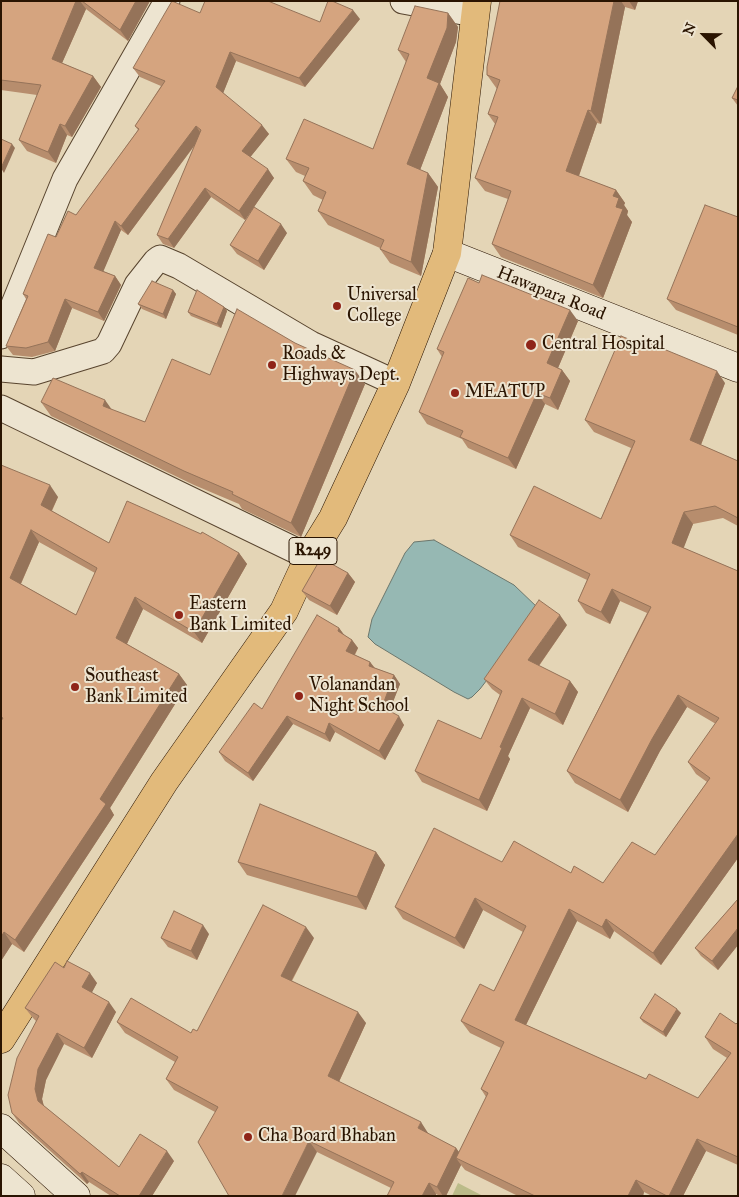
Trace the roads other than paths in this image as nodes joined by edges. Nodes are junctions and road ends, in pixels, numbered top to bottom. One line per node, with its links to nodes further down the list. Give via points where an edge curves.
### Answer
1 (167, 1): 5 (street, via 65,179)
2 (402, 1): 3 (street)
3 (475, 8): 4 (main road, R249)
4 (447, 253): 6 (street, Hawapara Road); 8 (main road, R249)
5 (1, 336)
6 (738, 368)
7 (1, 369): 8 (street, via 34,372 103,351 137,285 160,258 311,344)
8 (396, 384): 10 (main road, R249, via 333,518)
9 (1, 408): 10 (street)
10 (309, 557): 11 (main road, R249, via 284,611 164,782)
11 (1, 1040)
12 (1, 1128): 15 (street)
13 (1, 1178): 14 (street)
14 (21, 1196)
15 (76, 1196)

